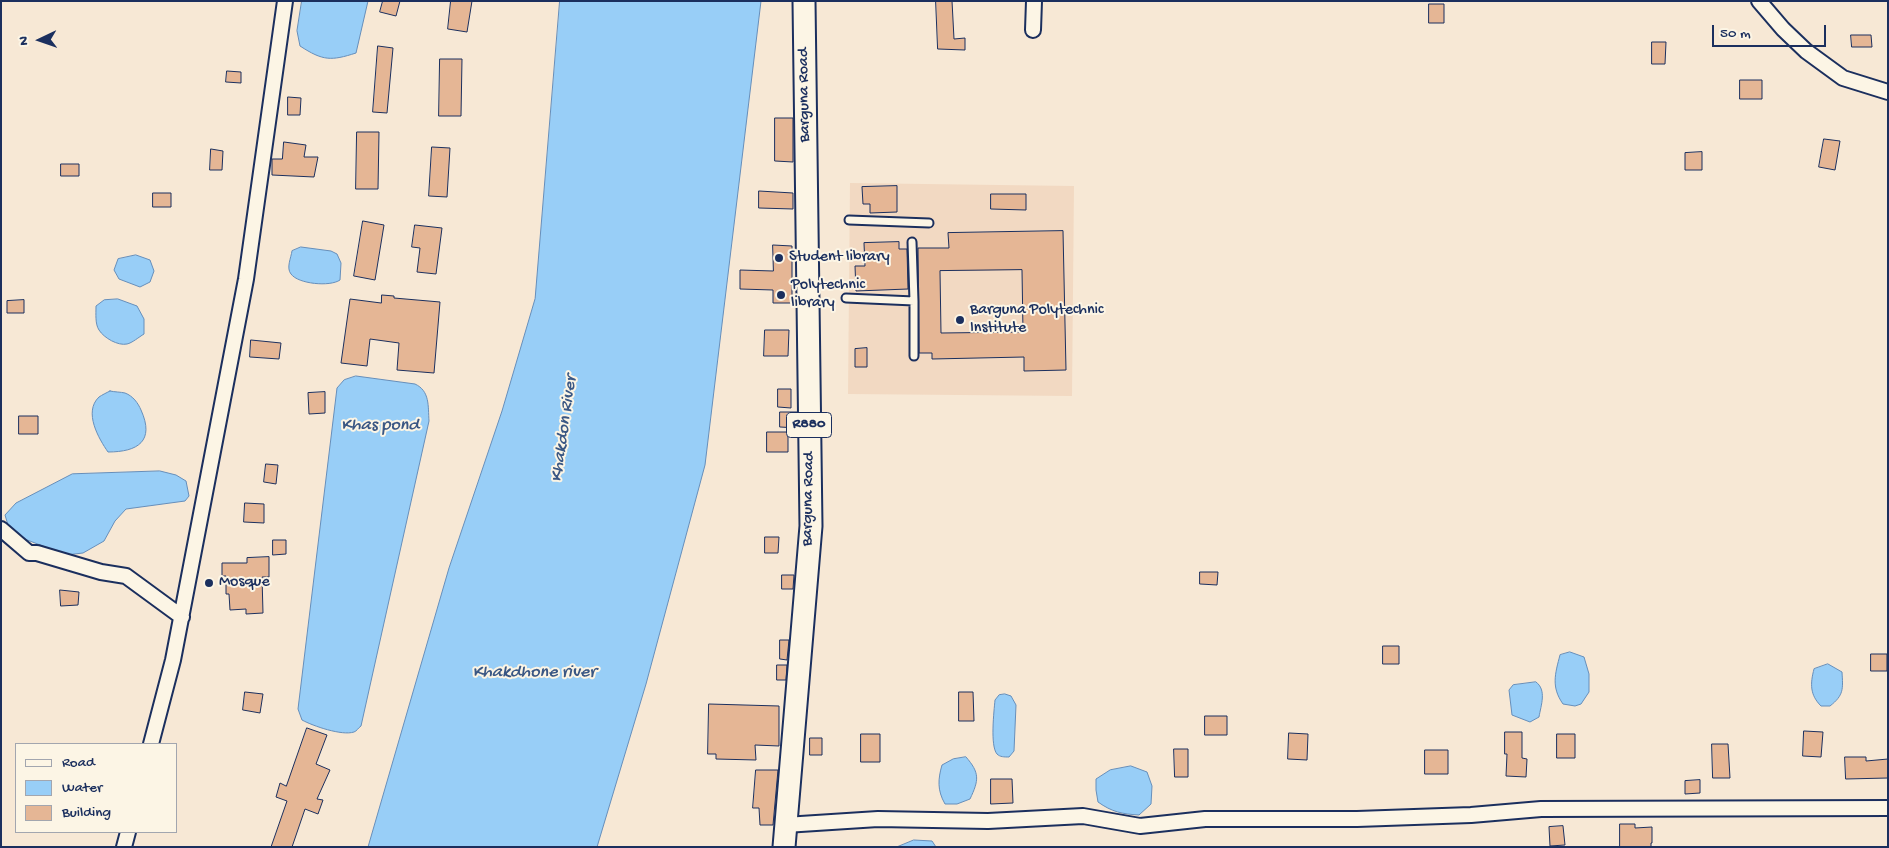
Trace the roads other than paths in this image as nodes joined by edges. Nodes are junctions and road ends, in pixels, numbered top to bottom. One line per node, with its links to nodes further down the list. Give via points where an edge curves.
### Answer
1 (286, 1): 14 (street, via 246,279)
2 (804, 1): 17 (main road, Barguna Road / R880, via 811,526)
3 (1034, 1): 5 (street)
4 (1760, 1): 6 (street, via 1806,51 1843,78)
5 (1033, 30)
6 (1888, 92)
7 (849, 220): 8 (lane)
8 (930, 223)
9 (912, 242): 11 (lane)
10 (846, 298): 11 (lane)
11 (914, 301): 12 (lane)
12 (914, 356)
13 (1, 530): 14 (street, via 29,553 126,576)
14 (182, 617): 15 (street)
15 (151, 743)
16 (1888, 808): 17 (street, via 1541,809 1357,819 1205,819 1140,826 1083,816 988,821 878,819)
17 (785, 825): 20 (main road, Barguna Road / R880)
18 (128, 833): 19 (street)
19 (124, 847)
20 (784, 847)

